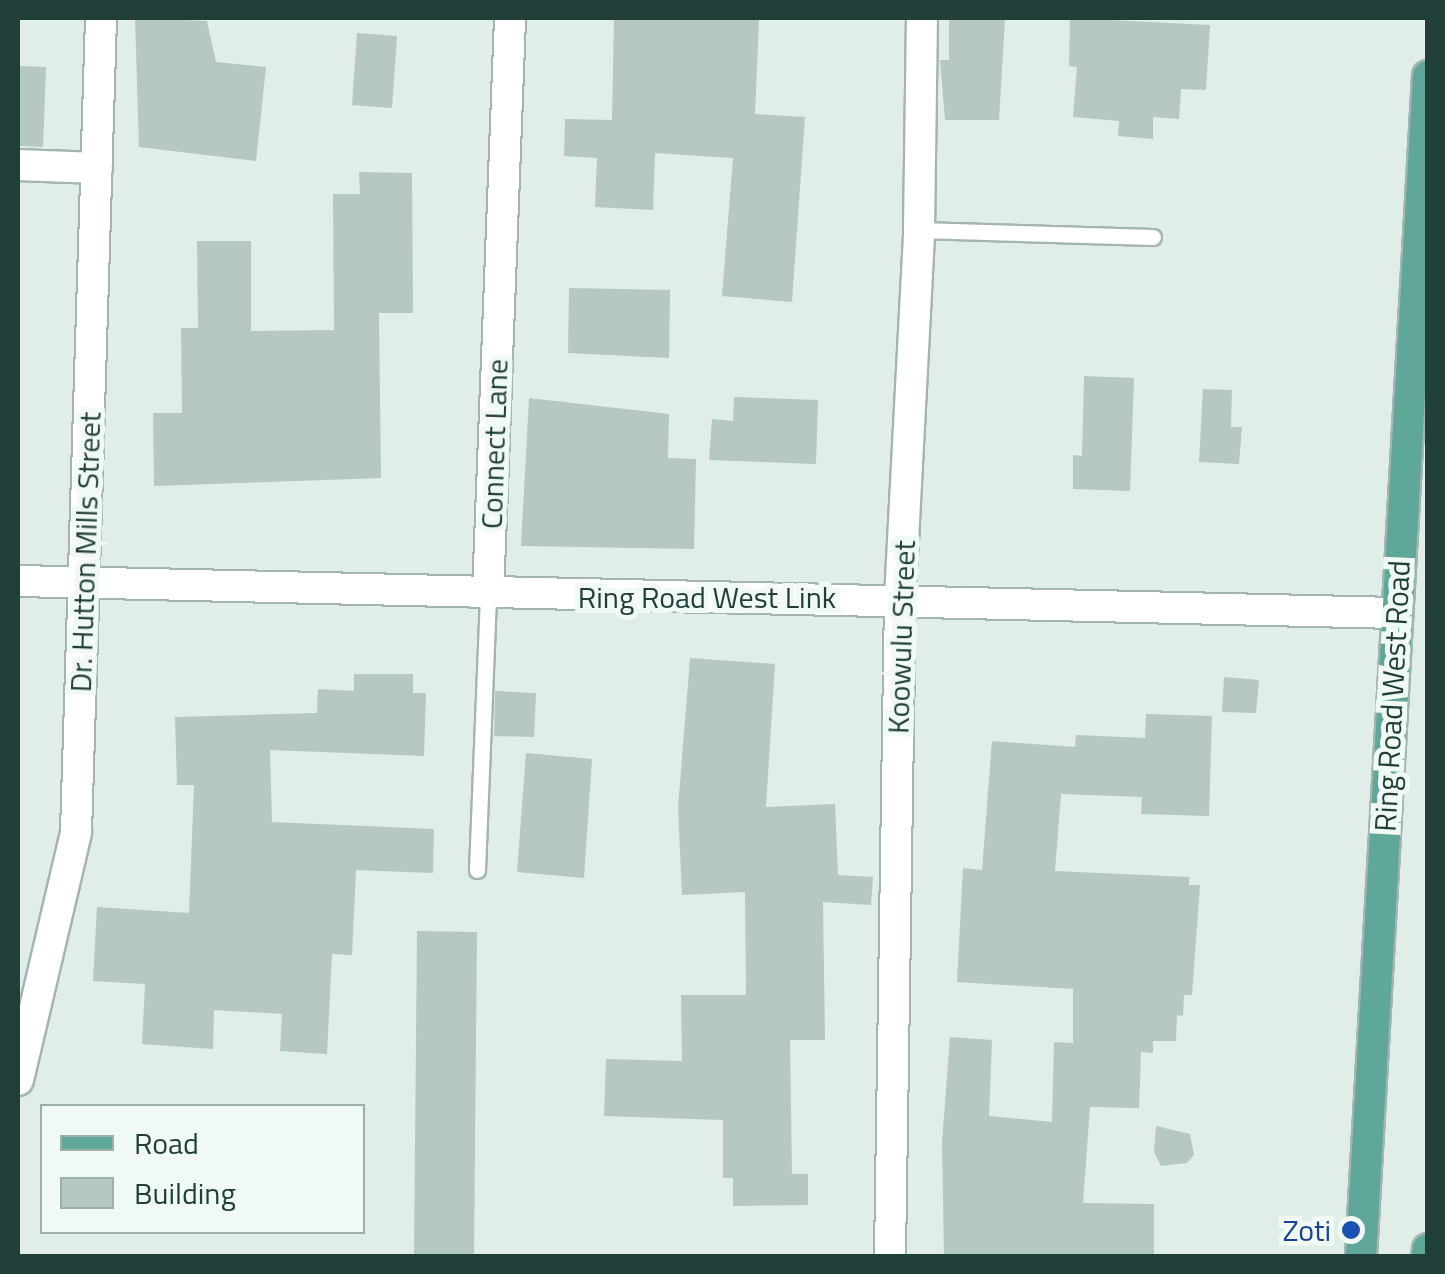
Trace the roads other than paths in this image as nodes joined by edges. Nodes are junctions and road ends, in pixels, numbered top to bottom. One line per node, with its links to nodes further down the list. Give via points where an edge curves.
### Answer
1 (101, 18): 6 (street, Dr. Hutton Mills Street)
2 (510, 18): 11 (street, Connect Lane)
3 (922, 18): 7 (street, Koowulu Street)
4 (1428, 76): 13 (main road, Ring Road West Road)
5 (18, 166): 6 (street)
6 (98, 168): 9 (street, Dr. Hutton Mills Street)
7 (919, 230): 8 (lane); 12 (street, Koowulu Street)
8 (1153, 237)
9 (85, 578): 10 (street, Ring Road West Link); 11 (street, Ring Road West Link); 15 (street, Dr. Hutton Mills Street, via 76,832)
10 (18, 581)
11 (488, 594): 12 (street, Ring Road West Link); 14 (lane, Connect Lane)
12 (900, 598): 13 (street, Ring Road West Link); 17 (street, Koowulu Street)
13 (1397, 613): 18 (main road, Ring Road West Road)
14 (477, 870)
15 (18, 1080)
16 (1428, 1248): 19 (main road)
17 (890, 1256)
18 (1361, 1256)
19 (1427, 1256)

